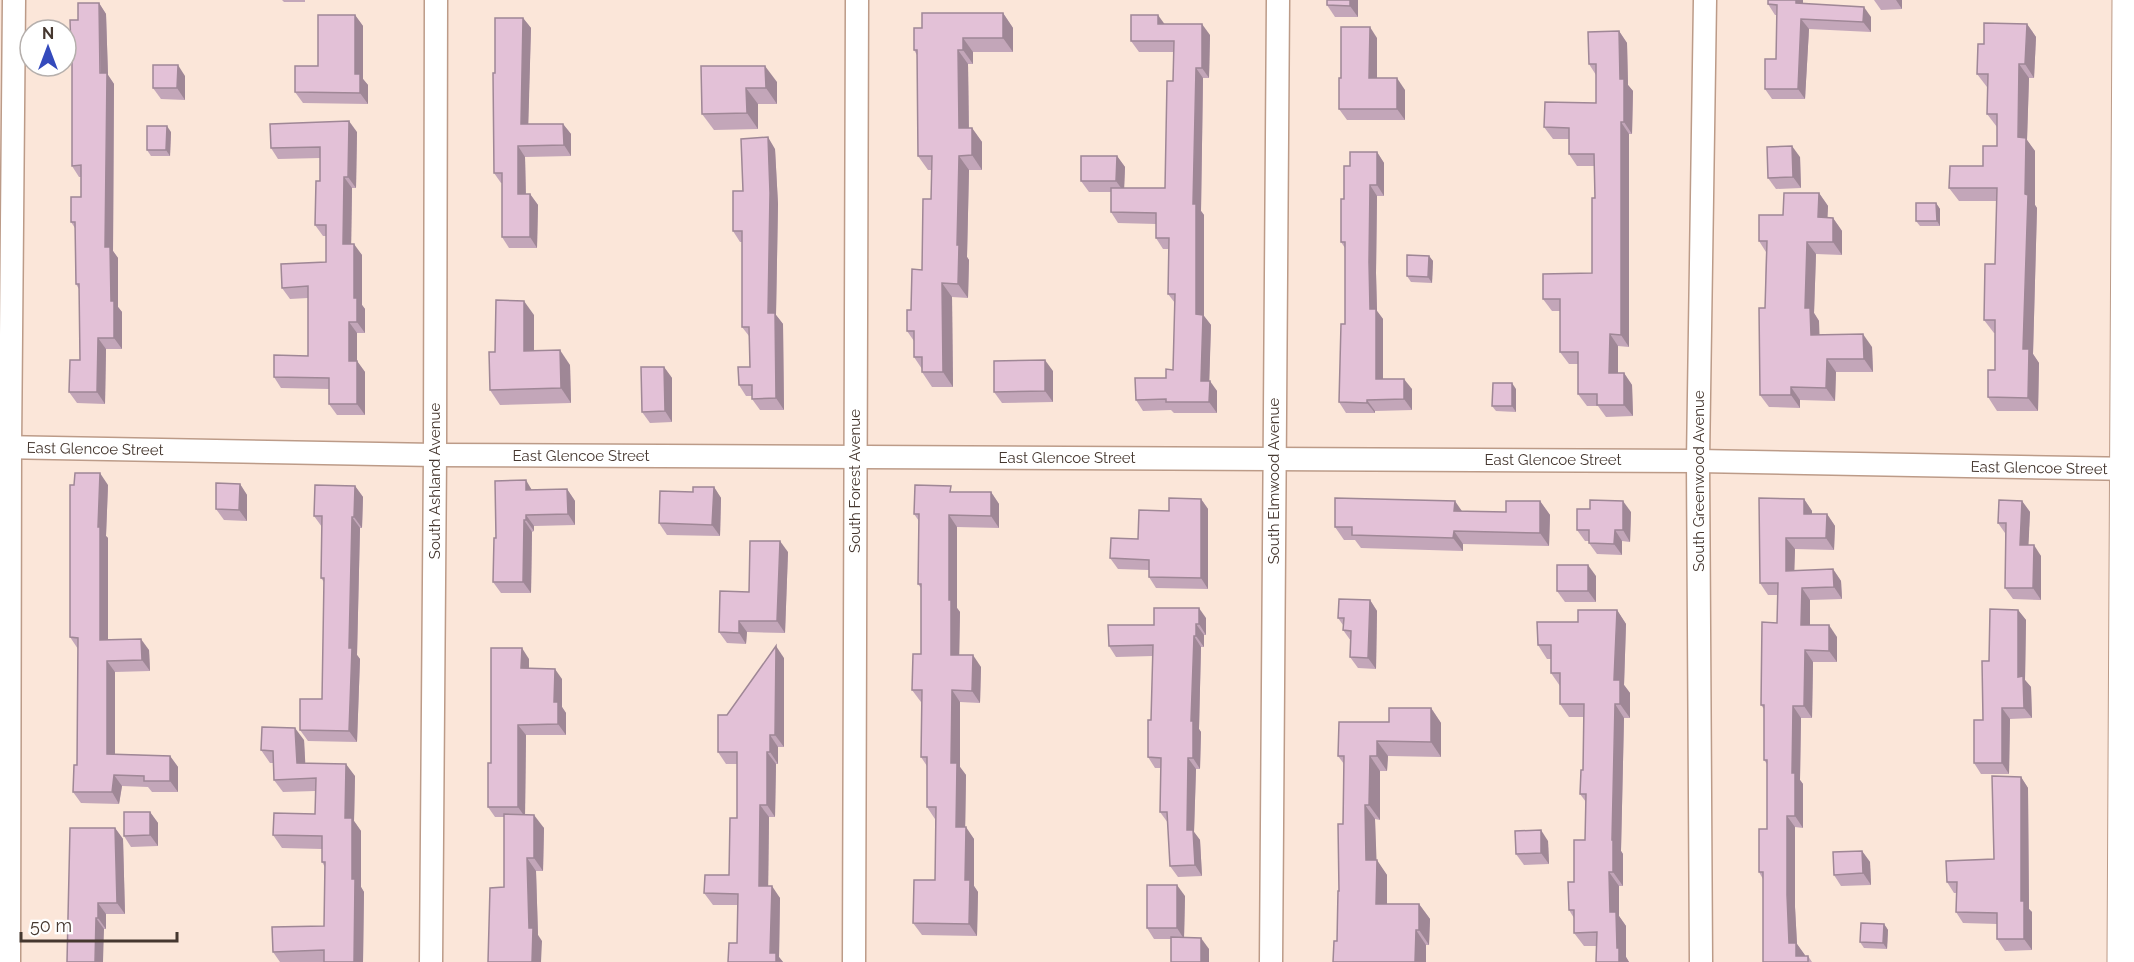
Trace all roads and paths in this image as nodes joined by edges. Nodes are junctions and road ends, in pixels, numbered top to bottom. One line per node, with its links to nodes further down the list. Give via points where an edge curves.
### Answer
1 (14, 0): 7 (street)
2 (436, 0): 8 (street, South Ashland Avenue)
3 (857, 0): 9 (street, South Forest Avenue)
4 (1278, 0): 10 (street, South Elmwood Avenue)
5 (1706, 0): 11 (street, South Greenwood Avenue)
6 (2126, 0): 12 (street)
7 (5, 447): 8 (street, East Glencoe Street); 13 (street)
8 (435, 455): 9 (street, East Glencoe Street); 14 (street, South Ashland Avenue)
9 (855, 457): 10 (street, East Glencoe Street); 15 (street, South Forest Avenue)
10 (1275, 459): 11 (street, East Glencoe Street); 16 (street, South Elmwood Avenue)
11 (1698, 461): 12 (street, East Glencoe Street); 17 (street, South Greenwood Avenue)
12 (2129, 469): 18 (street)
13 (9, 962)
14 (431, 962)
15 (854, 962)
16 (1271, 962)
17 (1701, 962)
18 (2121, 962)

